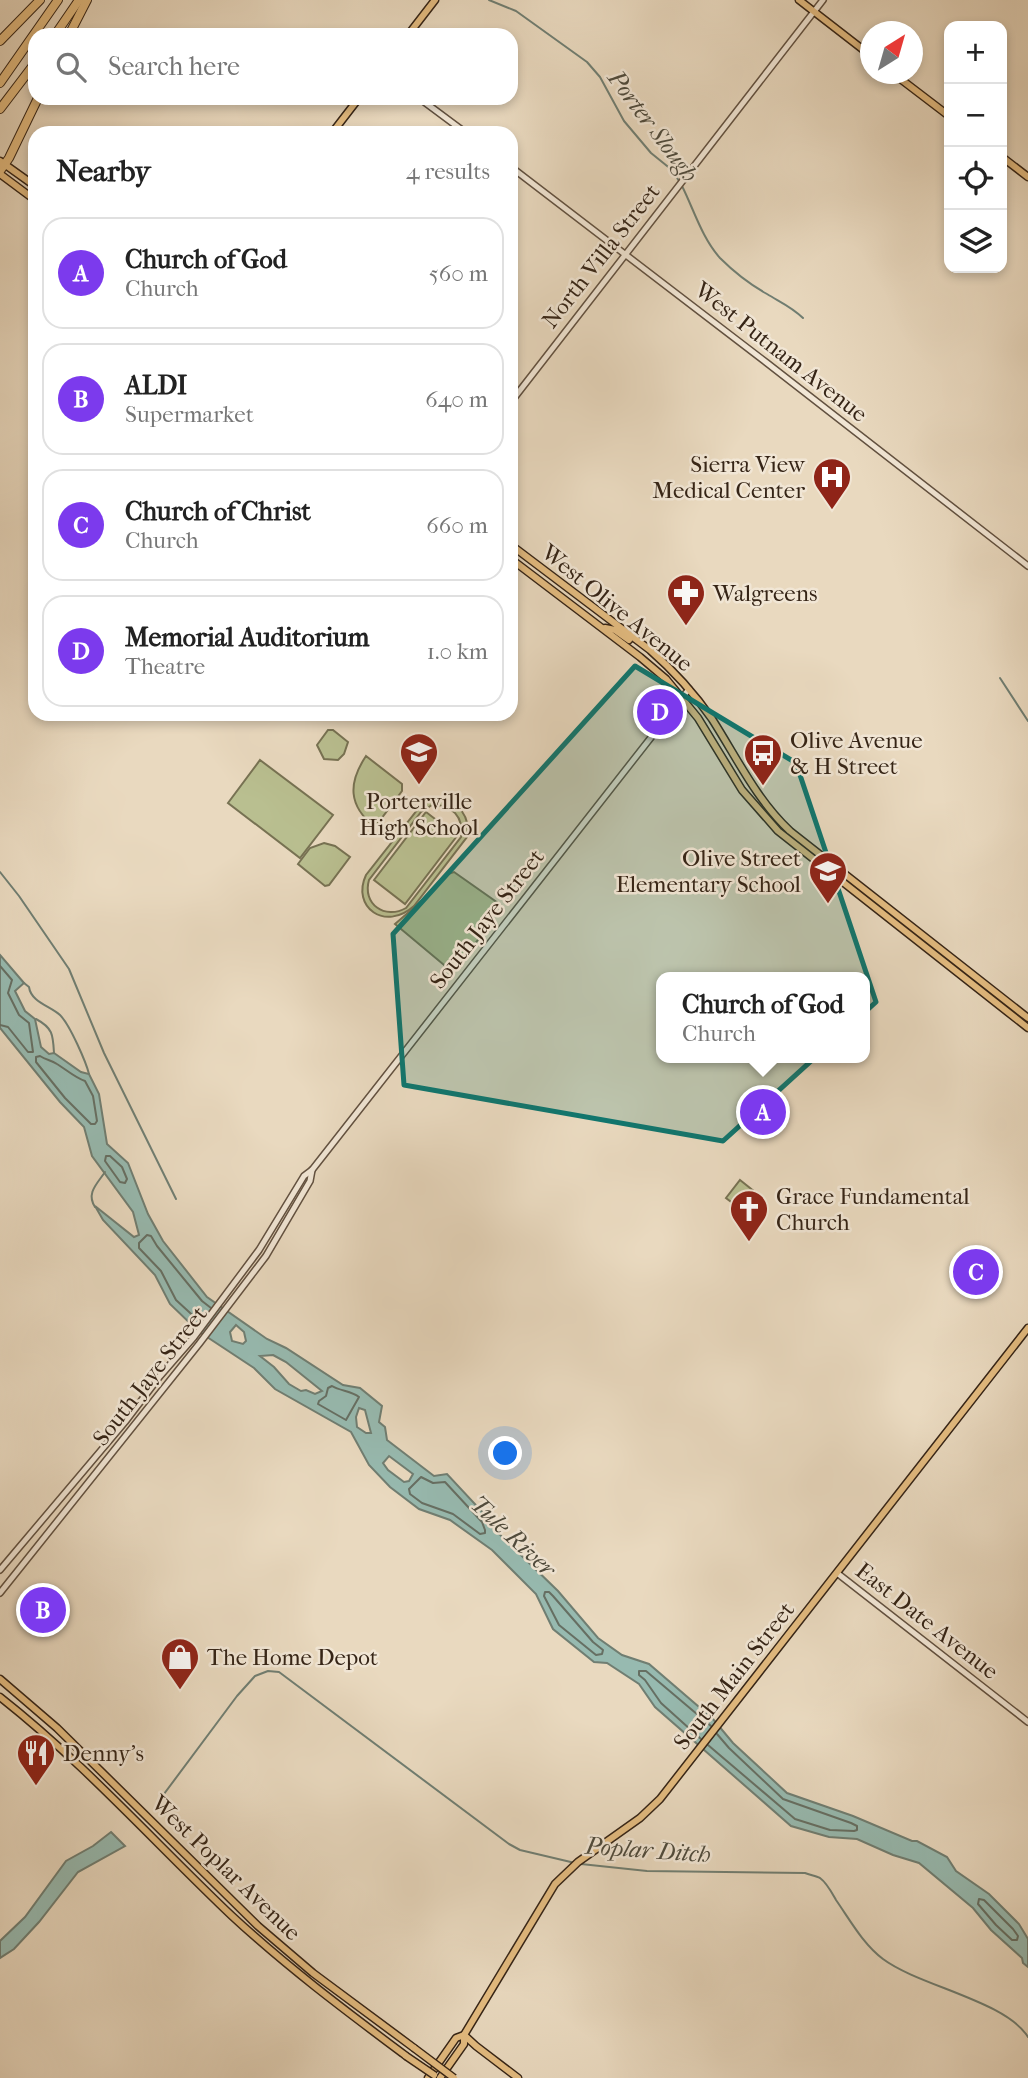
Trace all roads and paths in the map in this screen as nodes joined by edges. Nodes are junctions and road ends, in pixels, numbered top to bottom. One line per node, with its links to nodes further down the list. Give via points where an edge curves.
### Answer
1 (40, 0): 13 (highway)
2 (58, 0): 9 (highway)
3 (79, 0): 10 (highway)
4 (87, 0): 11 (highway)
5 (435, 0): 12 (main road)
6 (799, 0): 8 (main road)
7 (823, 0): 8 (street, North Villa Street)
8 (814, 12): 15 (main road); 32 (street, North Villa Street)
9 (38, 28)
10 (60, 28)
11 (73, 28)
12 (413, 28)
13 (0, 41)
14 (28, 43): 17 (highway)
15 (860, 47)
16 (28, 72): 22 (highway)
17 (0, 83)
18 (907, 84): 23 (main road)
19 (34, 105): 27 (highway)
20 (354, 105): 24 (main road)
21 (428, 105): 25 (street)
22 (0, 109)
23 (944, 112)
24 (337, 126)
25 (457, 126)
26 (1007, 161): 29 (main road)
27 (1, 168): 30 (main road); 31 (main road)
28 (518, 172): 32 (street, West Putnam Avenue)
29 (1028, 177)
30 (28, 182)
31 (28, 193)
32 (625, 254): 33 (street, North Villa Street); 36 (street, West Putnam Avenue)
33 (518, 393)
34 (518, 550): 38 (main road, West Olive Avenue)
35 (518, 564): 37 (main road, West Olive Avenue)
36 (1028, 566)
37 (603, 628): 38 (main road, via 615,630); 40 (main road, West Olive Avenue, via 651,665)
38 (652, 653): 39 (main road, West Olive Avenue)
39 (690, 689): 40 (street, South Jaye Street); 42 (main road, West Olive Avenue, via 775,816)
40 (683, 698): 41 (main road, West Olive Avenue, via 764,818); 45 (street, South Jaye Street)
41 (853, 892): 42 (main road); 44 (main road, West Olive Avenue)
42 (877, 900): 43 (main road, West Olive Avenue)
43 (1028, 1018)
44 (1028, 1028)
45 (312, 1170): 47 (street, South Jaye Street, via 260,1250 194,1337); 49 (street, South Jaye Street, via 266,1256)
46 (1028, 1328): 48 (main road, South Main Street)
47 (0, 1570)
48 (837, 1573): 52 (street, East Date Avenue); 53 (main road, South Main Street, via 660,1799 587,1854 548,1893)
49 (0, 1593)
50 (0, 1679): 55 (main road, West Poplar Avenue, bridge, via 66,1736 267,1934)
51 (0, 1697): 54 (main road, West Poplar Avenue, bridge, via 75,1761 271,1951)
52 (1028, 1722)
53 (464, 2035): 54 (main road, South Main Street, via 456,2038); 54 (main road, South Main Street, via 464,2044); 56 (main road)
54 (435, 2077)
55 (454, 2078)
56 (519, 2078)

